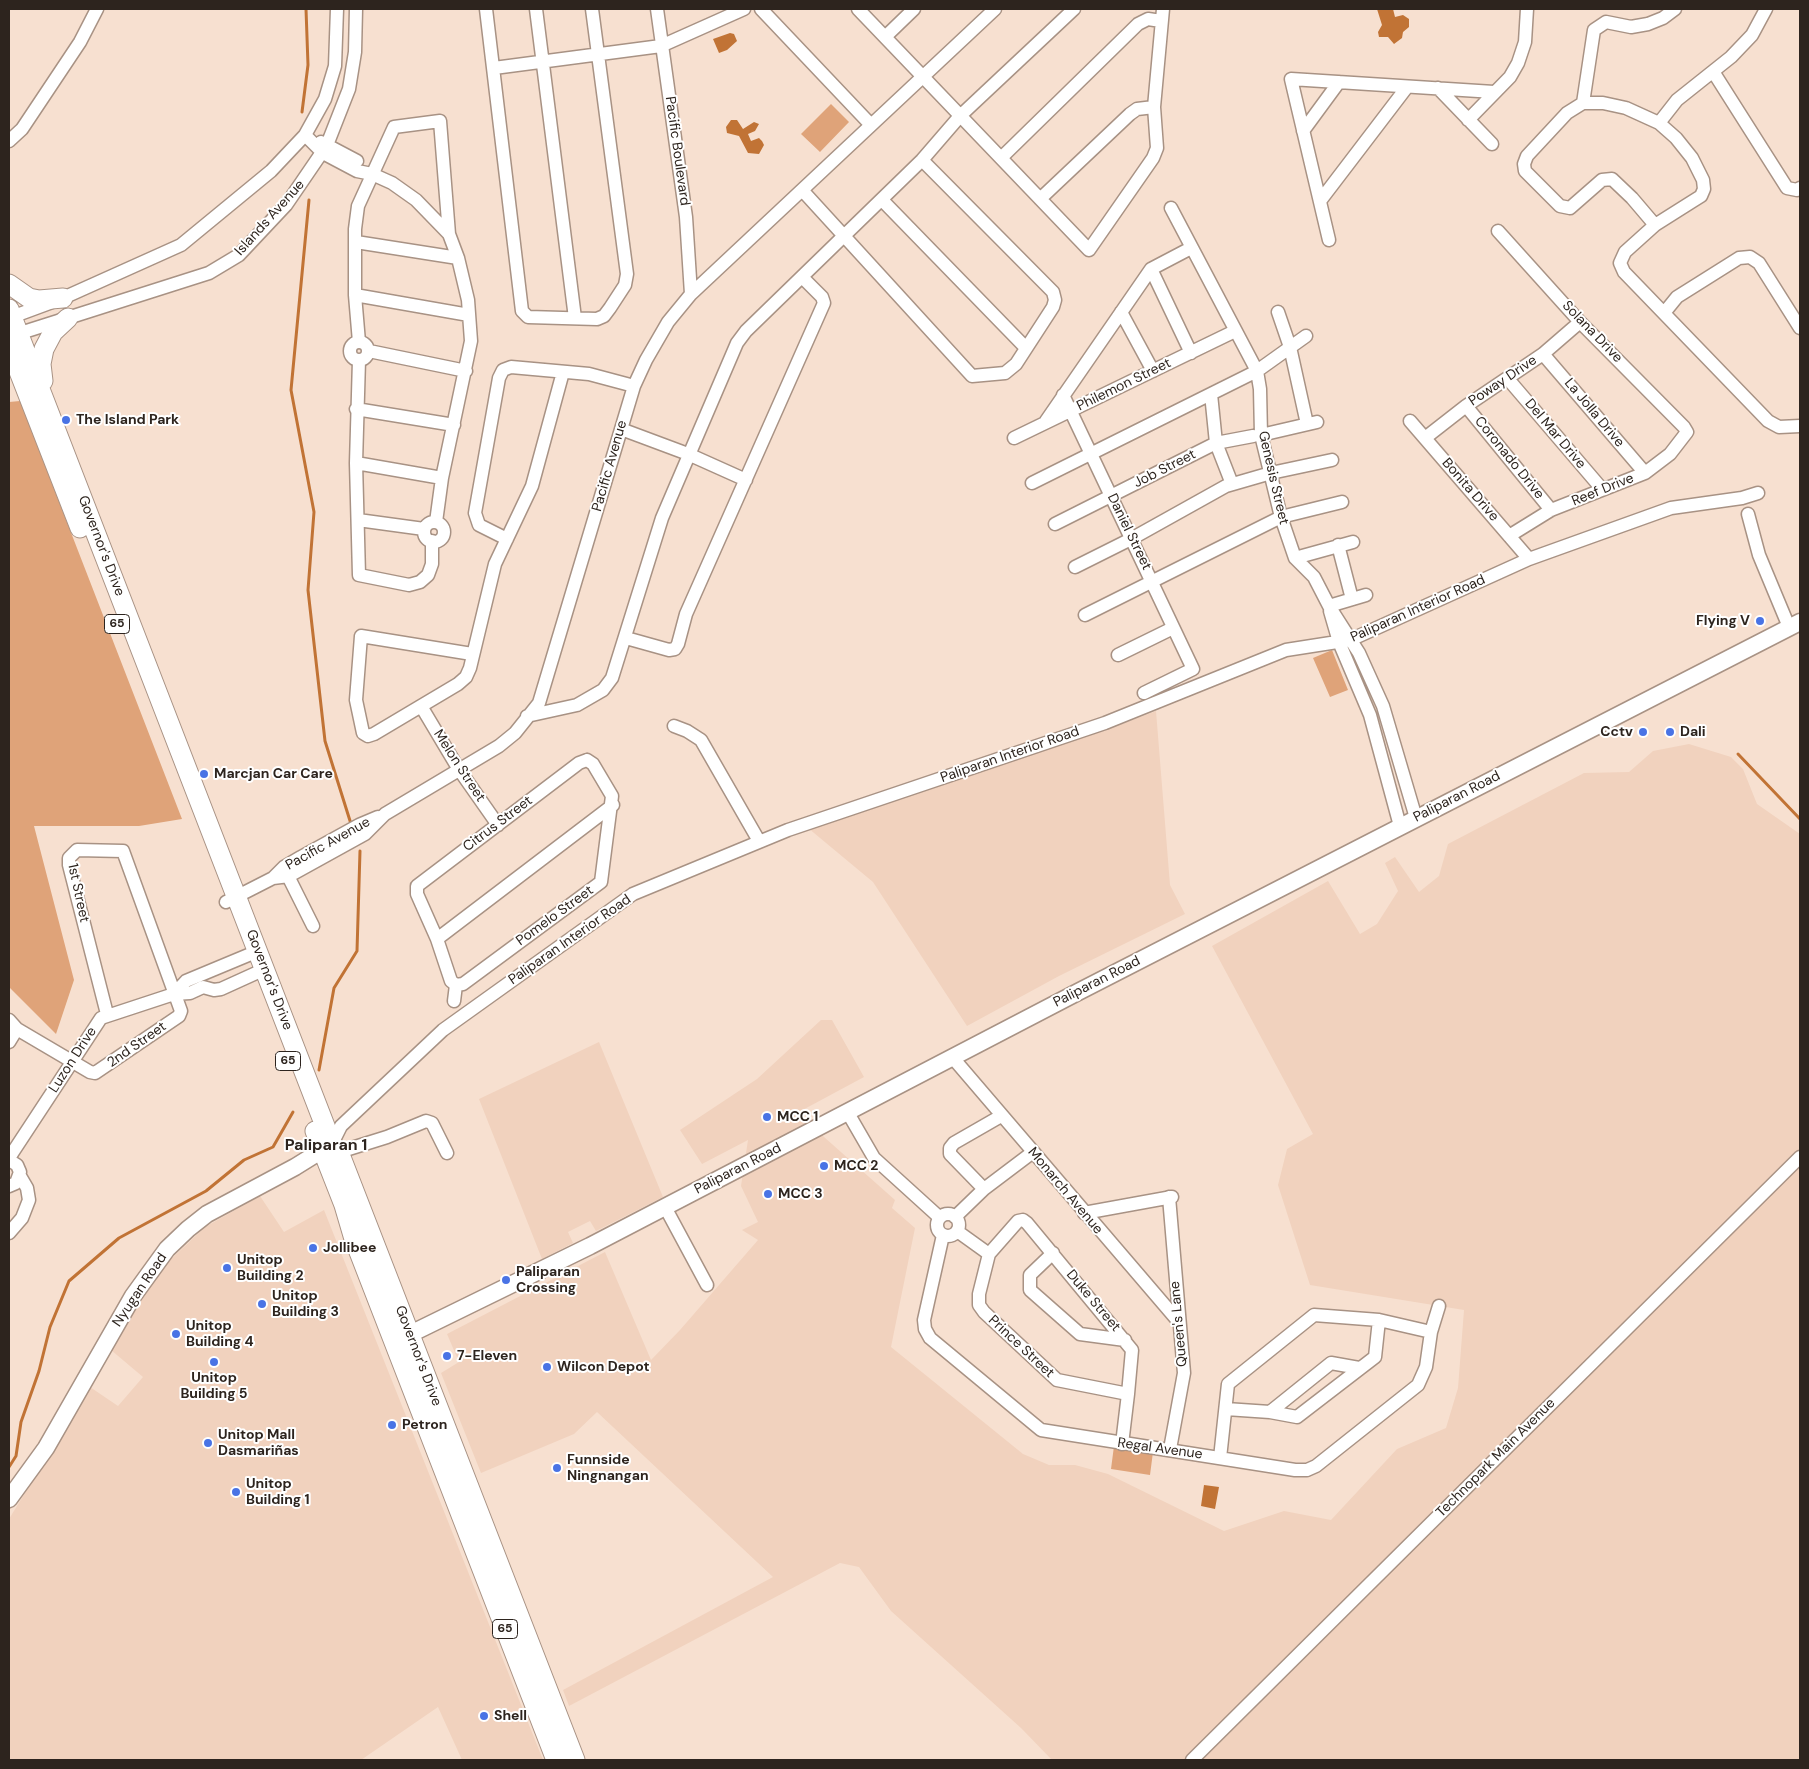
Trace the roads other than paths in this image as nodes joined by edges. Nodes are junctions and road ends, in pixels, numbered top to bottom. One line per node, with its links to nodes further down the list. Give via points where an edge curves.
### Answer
1 (97, 9): 38 (street, via 75,50 22,129)
2 (337, 9): 37 (street, via 337,46 332,81 318,116)
3 (356, 9): 40 (street, Islands Avenue, via 355,52 349,89)
4 (486, 9): 23 (street)
5 (536, 9): 22 (street)
6 (592, 9): 21 (street)
7 (657, 9): 20 (street, Pacific Boulevard)
8 (744, 9): 20 (street)
9 (761, 9): 35 (street)
10 (858, 9): 19 (street)
11 (914, 9): 19 (street)
12 (995, 9): 25 (street, Pacific Avenue)
13 (1074, 9): 32 (street)
14 (1527, 9): 29 (street, via 1525,42 1518,62 1510,77)
15 (1675, 9): 17 (street)
16 (1766, 9): 24 (street, via 1752,35)
17 (1660, 13): 30 (street, via 1631,27 1606,22 1594,30)
18 (1162, 15): 31 (street); 41 (street, via 1138,24)
19 (885, 36): 25 (street)
20 (661, 46): 21 (street); 61 (street, Pacific Boulevard, via 686,217)
21 (597, 54): 22 (street); 69 (street, via 626,274 625,284 604,316)
22 (544, 61): 23 (street); 69 (street)
23 (494, 68): 69 (street, via 522,311 528,317)
24 (1714, 73): 34 (street, via 1677,100); 44 (street, via 1787,188)
25 (924, 77): 32 (street); 35 (street, Pacific Avenue)
26 (1339, 82): 27 (street); 36 (street); 36 (street, via 1291,79)
27 (1407, 86): 28 (street); 48 (street)
28 (1438, 88): 29 (street); 33 (street)
29 (1494, 92): 33 (street)
30 (1583, 103): 34 (street, via 1626,108); 50 (street, via 1567,112 1528,156 1525,171 1555,202 1570,208 1602,180 1612,179)
31 (1154, 107): 46 (street, via 1137,109 1130,114); 46 (street, via 1157,148 1154,158 1088,250)
32 (960, 116): 41 (street); 42 (street)
33 (1468, 120): 39 (street)
34 (1659, 123): 50 (street, via 1692,158 1704,189 1701,196)
35 (872, 125): 45 (street, Pacific Avenue)
36 (1304, 131): 48 (street)
37 (305, 135): 40 (street); 63 (street, via 271,171 181,245)
38 (9, 142)
39 (1492, 144)
40 (325, 149): 43 (street, via 360,163); 68 (street, Islands Avenue, via 281,211 249,246 225,265 194,279)
41 (1001, 158): 46 (street)
42 (922, 160): 47 (street); 77 (street, via 1053,292 1053,307)
43 (372, 174): 52 (street, via 416,200); 52 (street, via 394,127 440,122); 55 (street, via 358,206)
44 (1800, 188)
45 (802, 190): 53 (street); 61 (street, Pacific Avenue)
46 (1040, 199)
47 (882, 200): 53 (street); 77 (street)
48 (1320, 201): 54 (street)
49 (1171, 208): 56 (street, Genesis Street)
50 (1654, 226): 66 (street, via 1625,252 1620,263 1624,272)
51 (1498, 231): 70 (street, Solana Drive)
52 (449, 234): 57 (street)
53 (843, 236): 59 (street); 77 (street, via 972,376 1005,373 1016,364)
54 (1329, 240)
55 (356, 242): 57 (street); 62 (street)
56 (1191, 248): 58 (street); 73 (street, Genesis Street)
57 (458, 258): 67 (street)
58 (1152, 269): 64 (street); 79 (street)
59 (802, 278): 104 (street, via 737,343); 111 (street, via 824,303)
60 (9, 284): 63 (highway, via 29,298)
61 (691, 294): 87 (street, Pacific Avenue, via 668,322)
62 (355, 295): 67 (street); 75 (street)
63 (63, 298): 71 (street)
64 (1121, 312): 83 (street); 89 (street)
65 (1278, 312): 76 (street)
66 (1664, 313): 72 (street, via 1677,297 1739,258 1750,257 1759,263); 97 (street, via 1768,420 1779,428)
67 (469, 315): 82 (street, via 471,341)
68 (68, 318): 71 (street, Islands Avenue); 93 (highway, via 53,332 42,357 41,374)
69 (575, 318)
70 (1580, 322): 80 (street, Poway Drive); 99 (street, Solana Drive)
71 (11, 327): 93 (highway, Governor's Drive / 65); 158 (highway, Governor's Drive / 65)
72 (1800, 328)
73 (1235, 331): 79 (street, Philemon Street); 84 (street, Genesis Street)
74 (1306, 336): 76 (street)
75 (359, 342): 78 (street, via 366,344); 81 (street, via 353,344 350,351 353,358)
76 (1290, 347): 84 (street); 100 (street, Job Street, via 1312,423)
77 (1026, 348)
78 (369, 351): 81 (street, via 366,358); 82 (street)
79 (1191, 353): 83 (street, Philemon Street)
80 (1543, 354): 86 (street, Poway Drive); 109 (street, La Jolla Drive)
81 (359, 360): 91 (street)
82 (466, 371): 96 (street)
83 (1153, 371): 92 (street, Philemon Street)
84 (1257, 371): 88 (street); 100 (street, Genesis Street, via 1260,389)
85 (563, 372): 87 (street, via 589,374); 126 (street, via 532,486); 126 (street, via 511,367 503,370 498,378 475,514 480,525)
86 (1508, 379): 90 (street, Poway Drive); 114 (street, Del Mar Drive)
87 (634, 386): 98 (street, Pacific Avenue)
88 (1211, 394): 103 (street); 105 (street)
89 (1063, 395): 92 (street, Daniel Street); 95 (street)
90 (1466, 406): 102 (street, Poway Drive); 118 (street, Coronado Drive)
91 (356, 409): 96 (street); 107 (street)
92 (1070, 410): 95 (street, Philemon Street); 105 (street, Daniel Street)
93 (49, 412): 158 (highway, Governor's Drive / 65)
94 (1410, 421): 102 (street, Bonita Drive)
95 (1044, 423): 101 (street, Philemon Street)
96 (454, 425): 110 (street)
97 (1800, 426)
98 (621, 430): 104 (street); 147 (street, Pacific Avenue, via 544,687 539,702)
99 (1687, 432): 109 (street, Reef Drive, via 1670,454)
100 (1257, 436): 103 (street, Job Street); 108 (street, Genesis Street)
101 (1014, 438)
102 (1425, 438): 125 (street, Bonita Drive)
103 (1216, 443): 113 (street); 116 (street, Job Street)
104 (688, 454): 111 (street); 141 (street, via 641,580)
105 (1091, 454): 112 (street); 116 (street, Daniel Street)
106 (1332, 460): 108 (street)
107 (356, 463): 110 (street); 121 (street)
108 (1271, 473): 113 (street); 120 (street, Genesis Street)
109 (1645, 473): 114 (street, Reef Drive)
110 (442, 478): 122 (street)
111 (746, 480): 141 (street, via 686,614 675,649)
112 (1032, 483)
113 (1232, 484): 127 (street)
114 (1602, 489): 118 (street, Reef Drive)
115 (1758, 494): 132 (street, Paliparan Interior Road, via 1671,508)
116 (1111, 496): 123 (street, Job Street); 127 (street, Daniel Street)
117 (1342, 502): 120 (street)
118 (1551, 510): 125 (street, Reef Drive)
119 (1748, 514): 139 (street, via 1759,555)
120 (1281, 517): 131 (street, Genesis Street); 134 (street)
121 (358, 520): 124 (street); 128 (street, via 359,576 409,585 420,582 432,564)
122 (436, 522): 124 (street, via 429,523); 128 (street, via 443,526 444,534 440,540)
123 (1054, 524)
124 (424, 530): 128 (street)
125 (1509, 536): 132 (street, Bonita Drive)
126 (507, 539): 143 (street, via 495,564)
127 (1131, 539): 133 (street); 134 (street, Daniel Street)
128 (432, 542)
129 (1353, 542): 130 (street)
130 (1338, 545): 131 (street); 136 (street)
131 (1294, 558): 137 (street, Genesis Street, via 1314,577)
132 (1529, 559): 142 (street, Paliparan Interior Road)
133 (1075, 567)
134 (1152, 580): 138 (street); 140 (street, Daniel Street)
135 (1366, 595): 136 (street)
136 (1352, 599): 137 (street)
137 (1329, 606): 142 (street, Genesis Street)
138 (1085, 615)
139 (1795, 624): 153 (main road, Paliparan Road)
140 (1173, 628): 144 (street); 145 (street, Daniel Street, via 1193,669)
141 (626, 638): 147 (street, via 612,678 603,690 577,705)
142 (1344, 641): 149 (street, Genesis Street, via 1359,654 1383,706); 150 (street, Genesis Street); 156 (street, Paliparan Interior Road, via 1286,650 1105,723)
143 (472, 654): 146 (street, via 466,677); 146 (street, via 361,636 356,700 363,733 368,736 374,734)
144 (1118, 655)
145 (1144, 692)
146 (421, 706): 151 (street, Melon Street)
147 (527, 716): 151 (street, Pacific Avenue, via 515,733 499,746)
148 (674, 726): 156 (street, via 701,740)
149 (1397, 753): 150 (street); 153 (street, Genesis Street)
150 (1381, 756): 155 (street, Genesis Street)
151 (458, 768): 154 (street, Melon Street); 157 (street, Pacific Avenue, via 385,814 365,834 348,837)
152 (613, 805): 154 (street, Citrus Street, via 612,796 593,764 587,760); 160 (street); 162 (street, Pomelo Street, via 601,882 463,984)
153 (1416, 818): 155 (main road, Paliparan Road)
154 (498, 825): 160 (street, Citrus Street, via 417,886 417,894)
155 (1400, 826): 168 (main road, Paliparan Road)
156 (759, 841): 172 (street, Paliparan Interior Road, via 633,894 443,1030 341,1126)
157 (286, 872): 158 (street, Pacific Avenue); 159 (street)
158 (231, 899): 161 (highway, Governor's Drive / 65)
159 (313, 926)
160 (436, 939): 162 (street)
161 (256, 962): 163 (street, via 186,981); 163 (street, Luzon Drive, via 221,988 203,987 190,993); 172 (highway, Governor's Drive / 65)
162 (453, 983): 164 (street)
163 (174, 994): 165 (street, Luzon Drive); 165 (street, 1st Street, via 123,851 77,850 69,858 69,865); 169 (street, 2nd Street, via 181,1011 179,1016 100,1071 90,1072)
164 (454, 1001)
165 (107, 1014): 169 (street, Luzon Drive)
166 (13, 1025): 167 (street); 169 (street)
167 (9, 1042)
168 (953, 1058): 170 (main road, Paliparan Road); 171 (street, Monarch Avenue)
169 (72, 1062): 176 (street, Luzon Drive)
170 (851, 1111): 180 (main road, Paliparan Road); 183 (street, via 874,1158)
171 (1001, 1116): 173 (street, Monarch Avenue); 179 (street, via 950,1148 950,1154)
172 (331, 1148): 174 (street, via 387,1137 426,1121 432,1123); 194 (highway, Governor's Drive / 65); 203 (main road, Nyugan Road, via 206,1214 167,1250 132,1296 46,1448)
173 (1033, 1152): 179 (street); 181 (street, Monarch Avenue)
174 (447, 1153)
175 (1800, 1157): 206 (street, Technopark Main Avenue)
176 (11, 1160): 177 (street, via 20,1168)
177 (20, 1176): 178 (street); 185 (street, via 30,1200 22,1218)
178 (9, 1186)
179 (984, 1189): 182 (street)
180 (665, 1207): 189 (street); 194 (main road, Paliparan Road)
181 (1084, 1213): 192 (street, Monarch Avenue); 192 (street, Queen's Lane, via 1171,1197)
182 (955, 1216): 183 (street); 184 (street, via 959,1225)
183 (939, 1217): 186 (street, via 937,1229)
184 (957, 1231): 186 (street, via 950,1236); 188 (street)
185 (9, 1233)
186 (943, 1235): 200 (street, Regal Avenue, via 924,1320 930,1338 1041,1430)
187 (1054, 1253): 188 (street, Duke Street, via 1023,1220 1018,1221); 195 (street, Duke Street); 195 (street, via 1030,1275 1030,1290 1080,1334)
188 (990, 1254): 197 (street, Prince Street, via 979,1294 979,1305 984,1312 1057,1380)
189 (707, 1285)
190 (1439, 1306): 193 (street, Regal Avenue)
191 (1379, 1320): 193 (street); 196 (street, via 1375,1357); 198 (street, via 1314,1315 1228,1384)
192 (1179, 1322): 201 (street, Queen's Lane, via 1184,1373)
193 (1431, 1332): 202 (street, Regal Avenue, via 1426,1367 1418,1385 1316,1466 1296,1470)
194 (402, 1338): 204 (highway, Governor's Drive / 65); 205 (highway, Governor's Drive / 65)
195 (1125, 1340): 197 (street, Duke Street, via 1132,1350)
196 (1359, 1368): 199 (street, via 1297,1417); 199 (street, via 1331,1363)
197 (1128, 1394): 200 (street, Duke Street)
198 (1226, 1409): 199 (street); 202 (street)
199 (1270, 1412)
200 (1122, 1444): 201 (street, Regal Avenue)
201 (1170, 1449): 202 (street, Regal Avenue)
202 (1220, 1458)
203 (9, 1499)
204 (556, 1760)
205 (575, 1760)
206 (1192, 1760)

